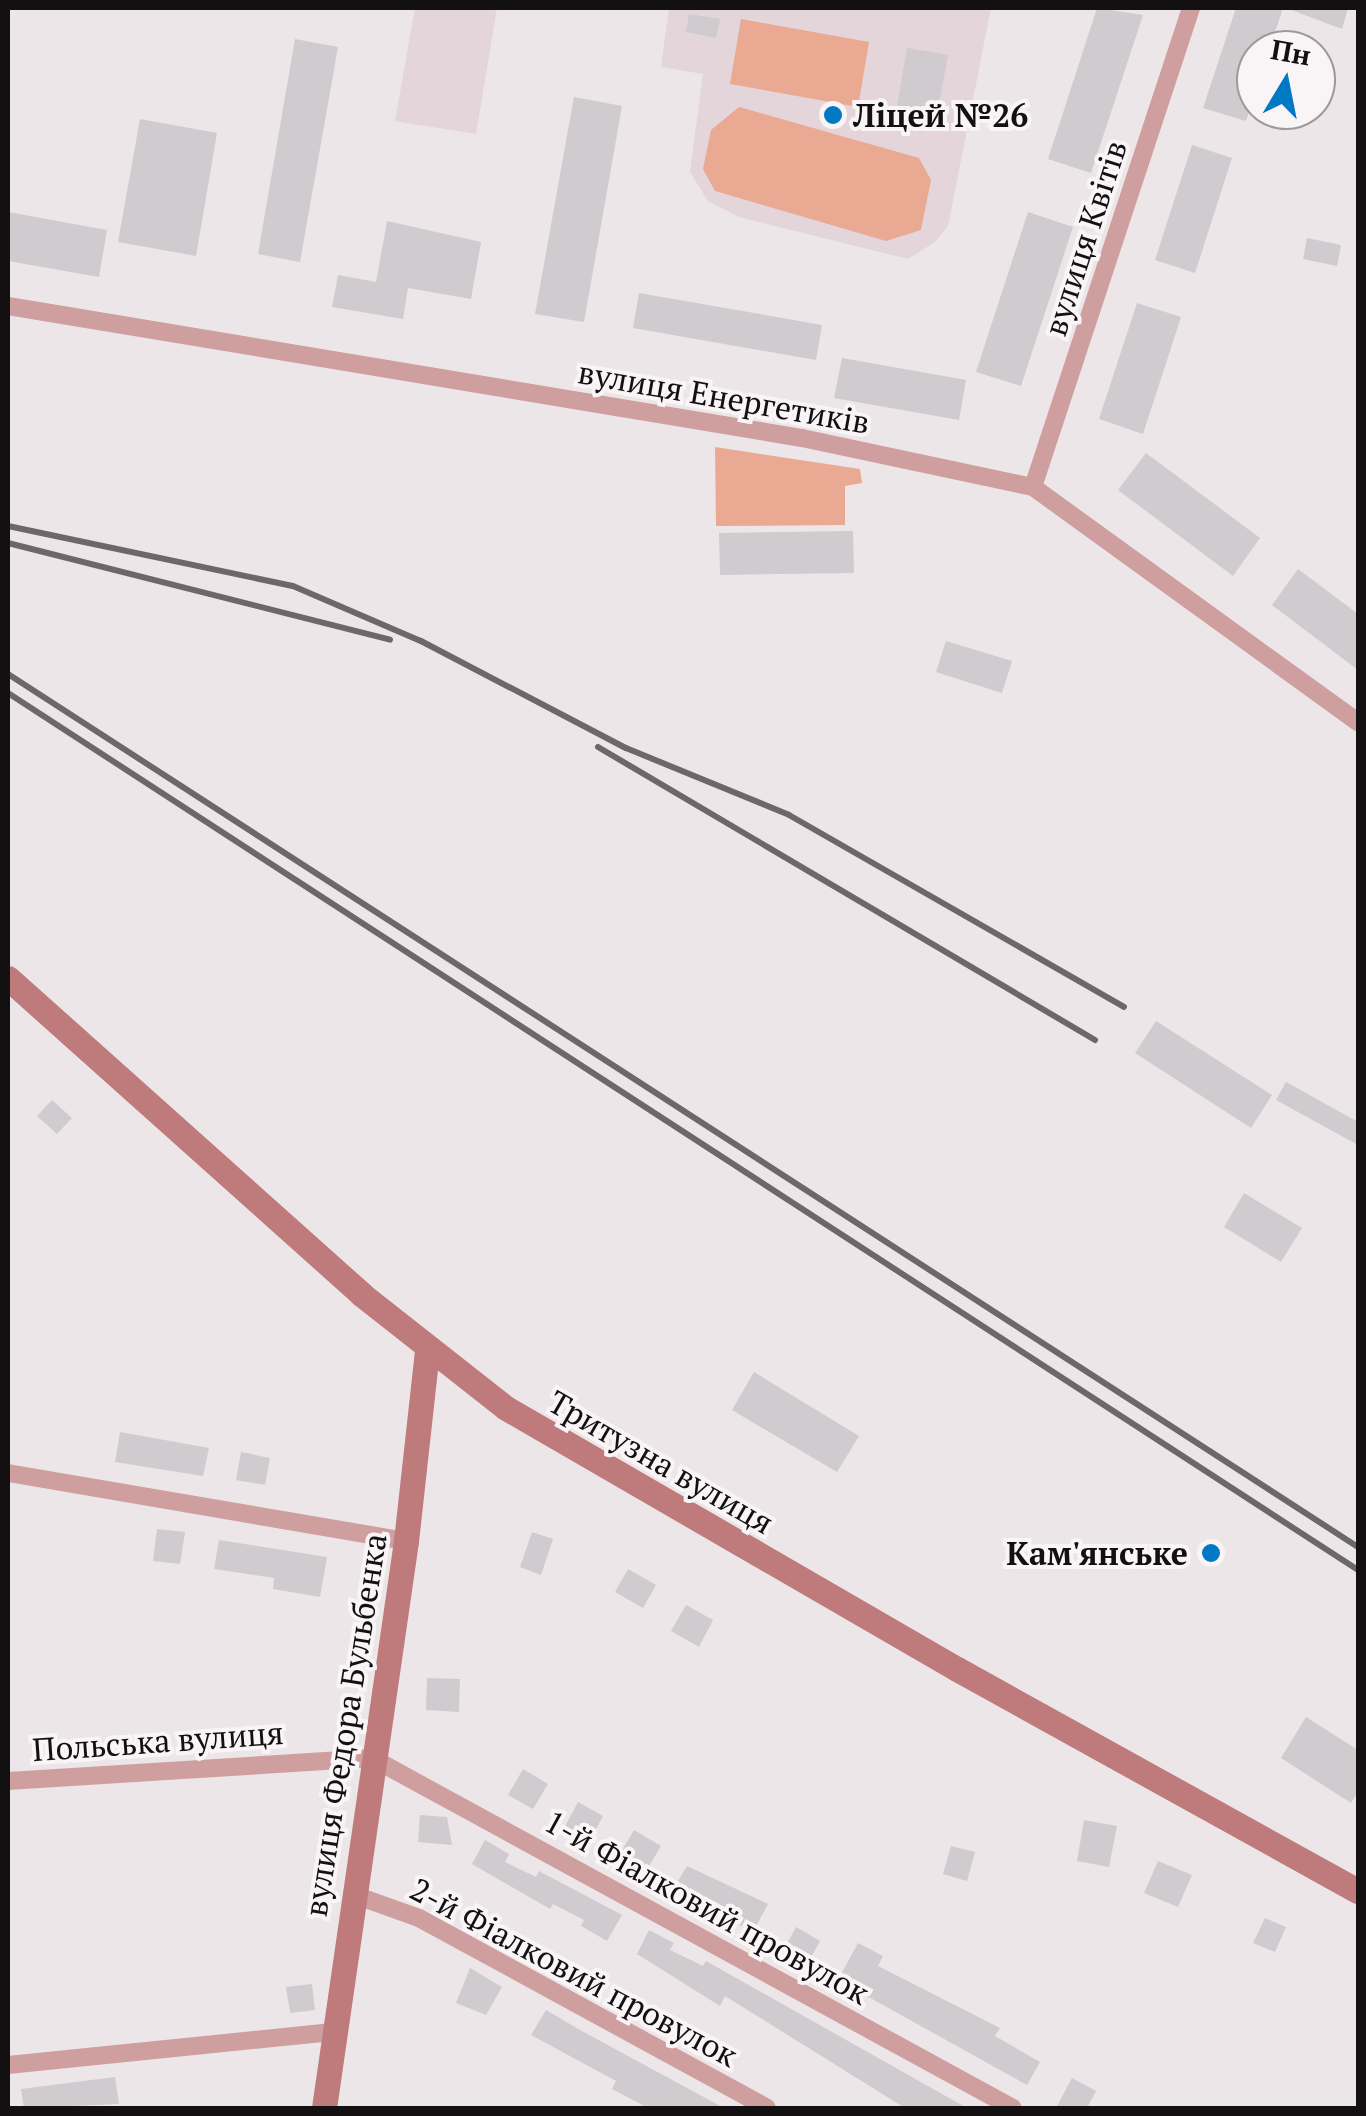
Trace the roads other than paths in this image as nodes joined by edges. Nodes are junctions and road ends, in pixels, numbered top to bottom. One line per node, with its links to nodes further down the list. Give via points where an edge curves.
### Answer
1 (1192, 8): 3 (street, вулиця Квітів)
2 (8, 306): 3 (street, вулиця Енергетиків, via 802,438)
3 (1033, 487): 4 (street, вулиця Енергетиків)
4 (1358, 722)
5 (8, 978): 6 (street, Тритузна вулиця)
6 (427, 1350): 8 (street, вулиця Федора Бульбенка); 11 (street, Тритузна вулиця, via 592,1462)
7 (8, 1473): 8 (street)
8 (406, 1541): 9 (street, вулиця Федора Бульбенка)
9 (372, 1758): 10 (street, Польська вулиця); 12 (street, вулиця Федора Бульбенка); 17 (street, 1-й Фіалковий провулок)
10 (8, 1780)
11 (1358, 1890)
12 (352, 1894): 13 (street, вулиця Федора Бульбенка); 16 (street, 2-й Фіалковий провулок, via 419,1918)
13 (332, 2032): 14 (street); 15 (street, вулиця Федора Бульбенка)
14 (8, 2064)
15 (324, 2108)
16 (766, 2108)
17 (1008, 2108)

